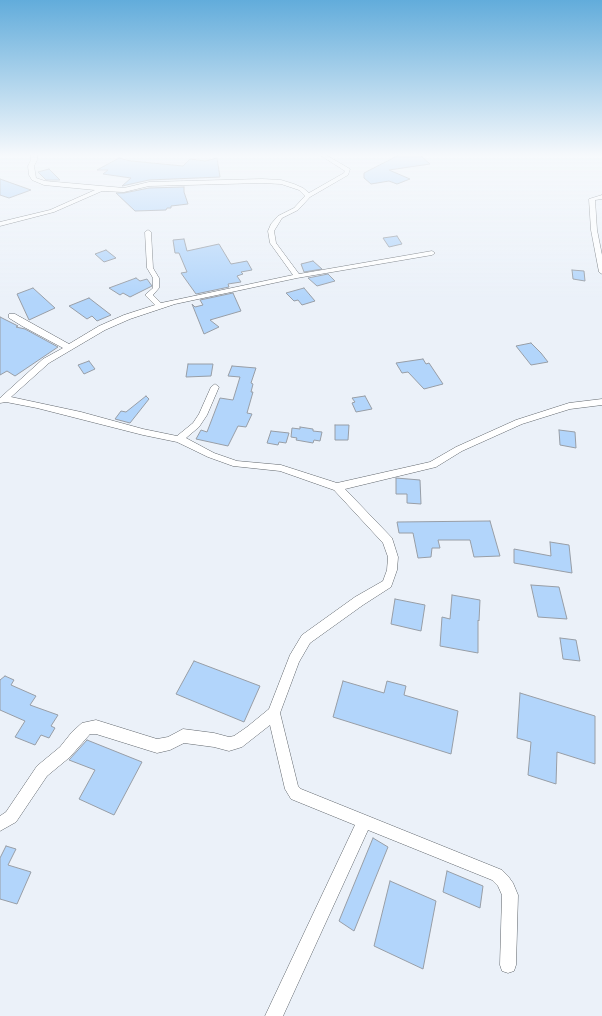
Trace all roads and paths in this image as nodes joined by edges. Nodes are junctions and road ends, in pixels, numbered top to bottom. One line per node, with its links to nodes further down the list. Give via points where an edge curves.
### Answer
1 (71, 202): 6 (street, via 52,211)
2 (302, 202): 12 (street, via 280,217 271,231 273,243)
3 (592, 202): 4 (street)
4 (593, 213): 5 (street); 7 (street)
5 (602, 214)
6 (0, 224)
7 (594, 230): 8 (street); 11 (street)
8 (602, 231)
9 (148, 232): 13 (street, via 150,268 156,278 156,288 149,295)
10 (432, 253): 12 (street)
11 (602, 272)
12 (297, 276): 13 (street)
13 (160, 306): 15 (street, via 121,319)
14 (12, 316): 15 (street)
15 (70, 348): 17 (street, via 41,364)
16 (215, 387): 19 (street, via 196,425)
17 (2, 401): 19 (street, via 44,407)
18 (602, 402): 20 (street, via 570,406 519,422 459,449 433,465)
19 (178, 439): 20 (street, via 236,464 281,468)
20 (337, 487): 21 (street, via 388,541 393,557 392,570 386,584 359,600 306,639 294,659)
21 (274, 713): 22 (street, via 292,789 296,794); 23 (street, via 252,732 229,744 183,736 157,746 96,727 87,728 65,752 42,771 11,817)
22 (364, 822): 24 (street, via 497,875 508,888 510,895); 25 (street)
23 (0, 824)
24 (508, 965)
25 (274, 1016)

